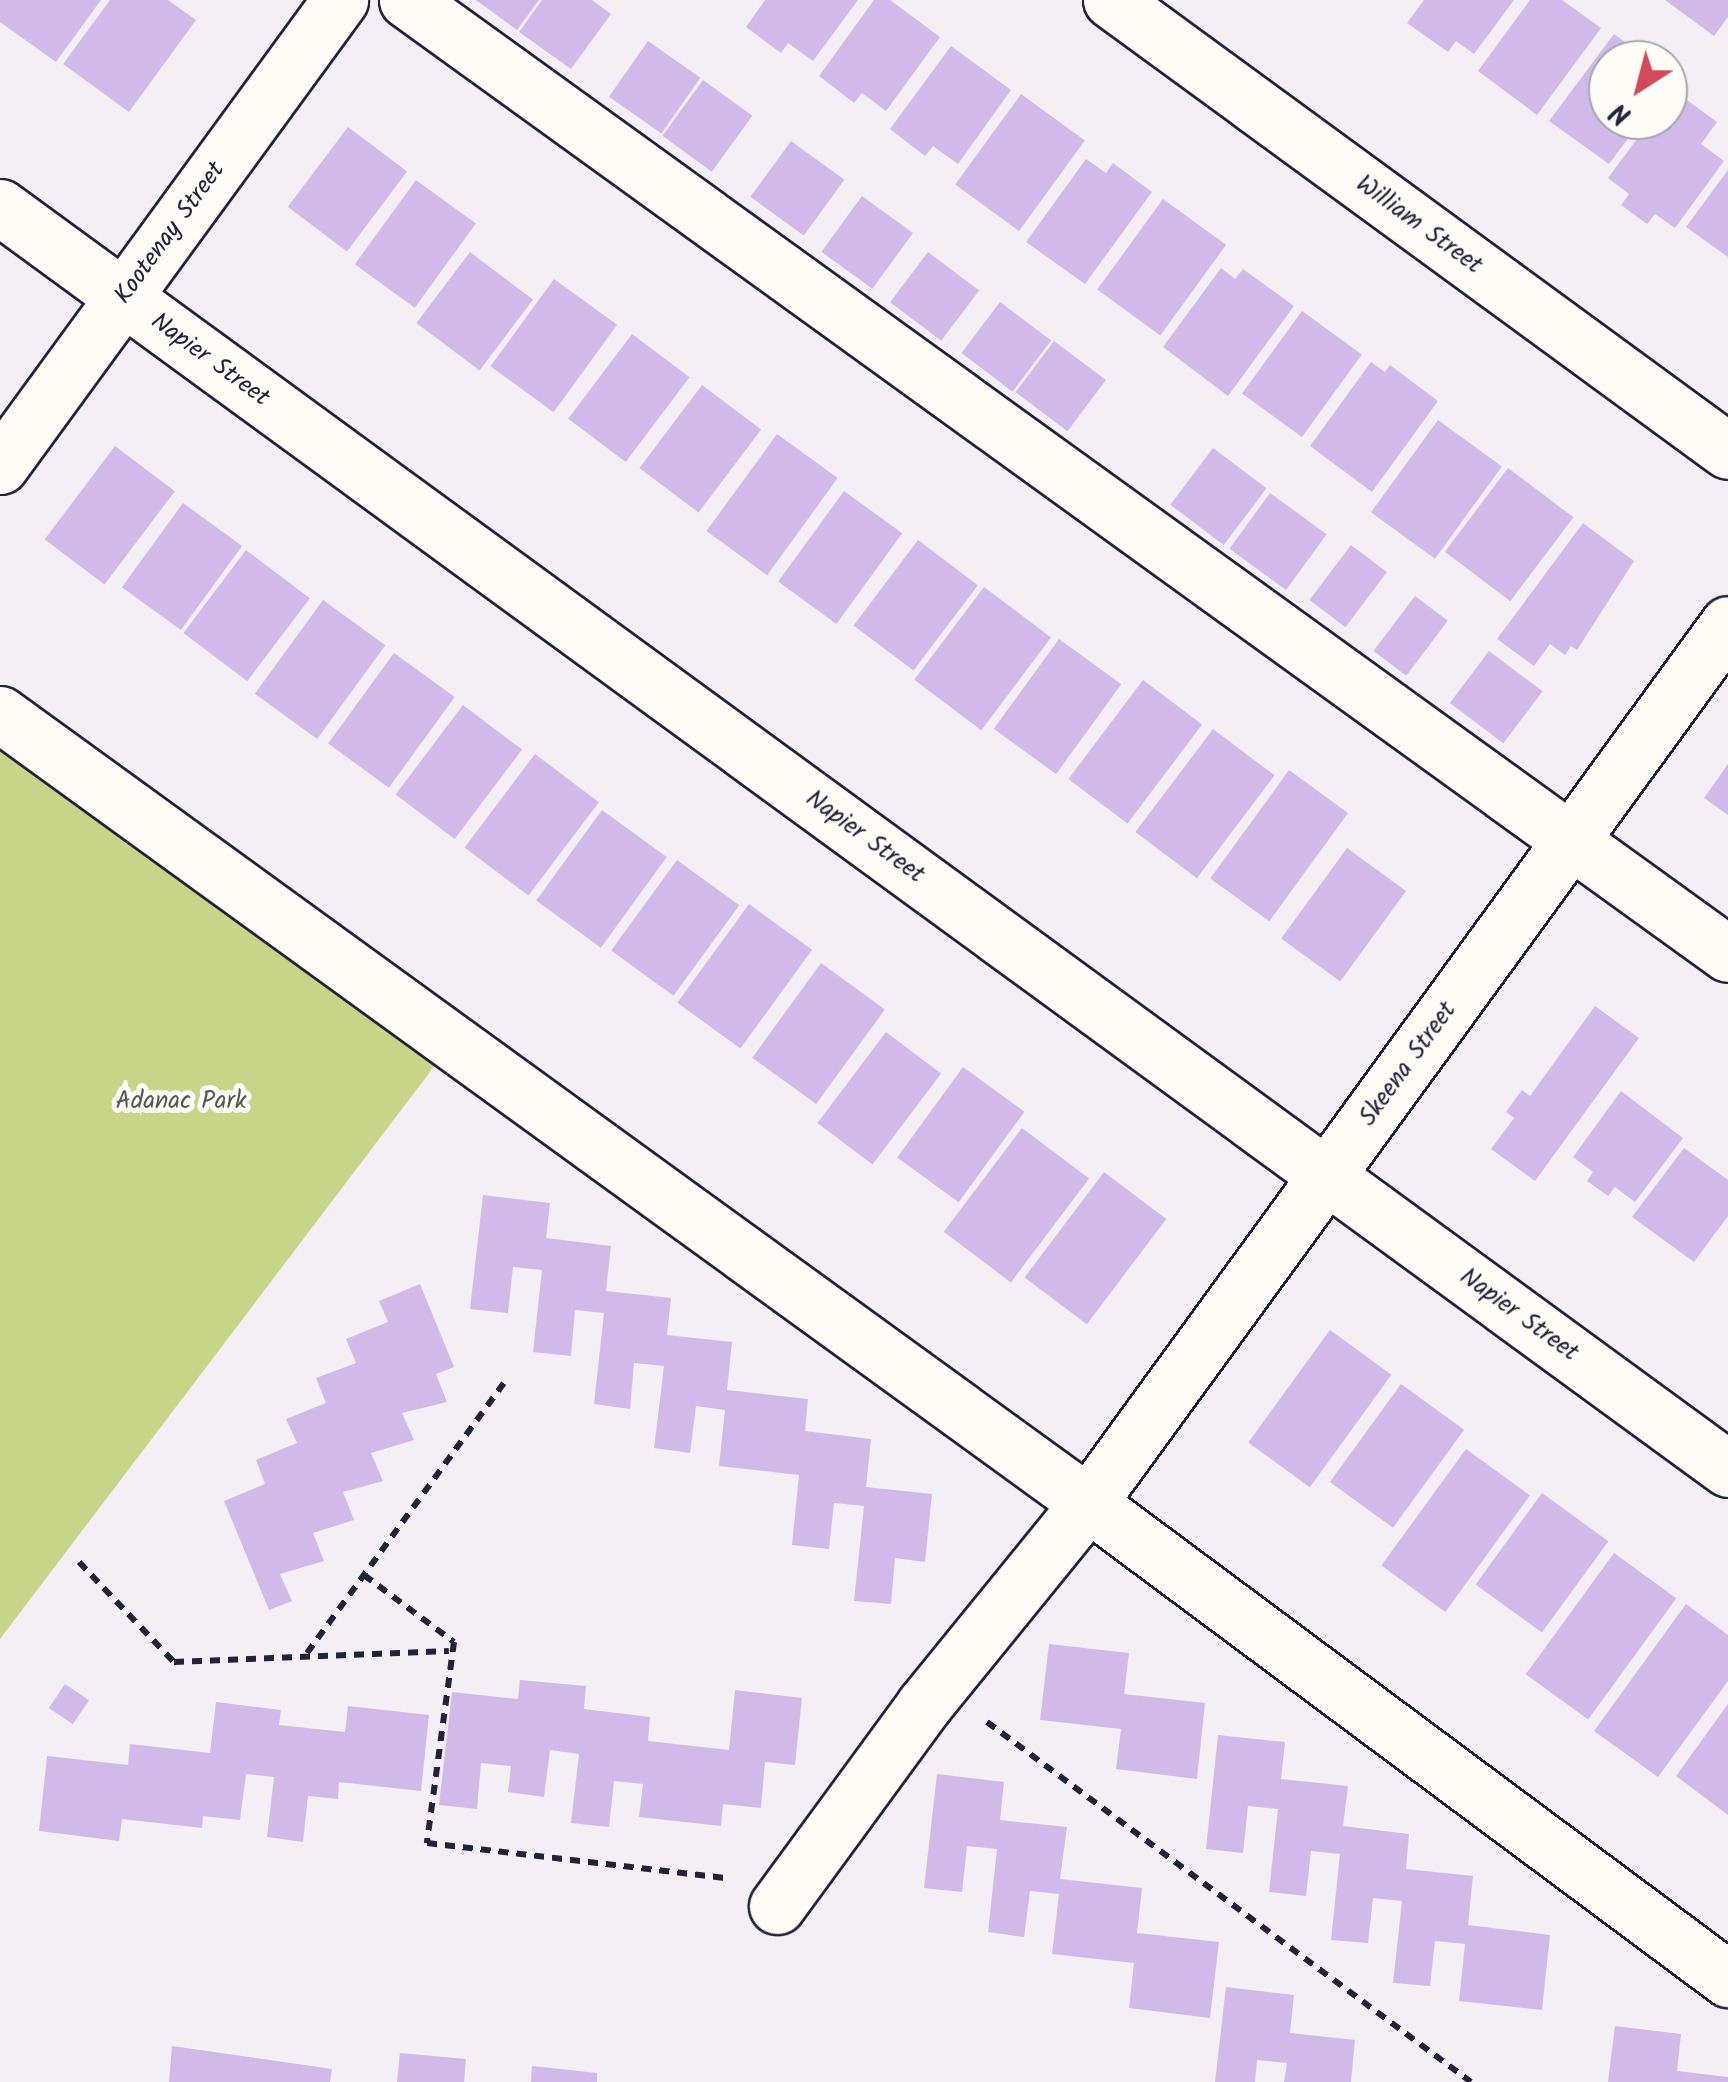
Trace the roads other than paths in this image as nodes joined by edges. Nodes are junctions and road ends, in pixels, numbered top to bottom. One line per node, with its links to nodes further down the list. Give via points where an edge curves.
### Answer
1 (340, 0): 5 (street, Kootenay Street)
2 (407, 0): 10 (street)
3 (1110, 0): 6 (street, William Street)
4 (0, 208): 5 (street, Napier Street)
5 (123, 296): 7 (street, Kootenay Street); 12 (street, Napier Street)
6 (1728, 451)
7 (0, 466)
8 (1728, 624): 10 (street, Skeena Street)
9 (0, 714): 14 (street)
10 (1573, 839): 11 (street); 12 (street, Skeena Street)
11 (1728, 954)
12 (1327, 1175): 13 (street, Napier Street); 14 (street, Skeena Street)
13 (1728, 1469)
14 (1088, 1503): 15 (street, Skeena Street, via 939,1686); 16 (street)
15 (784, 1896)
16 (1728, 1979)

